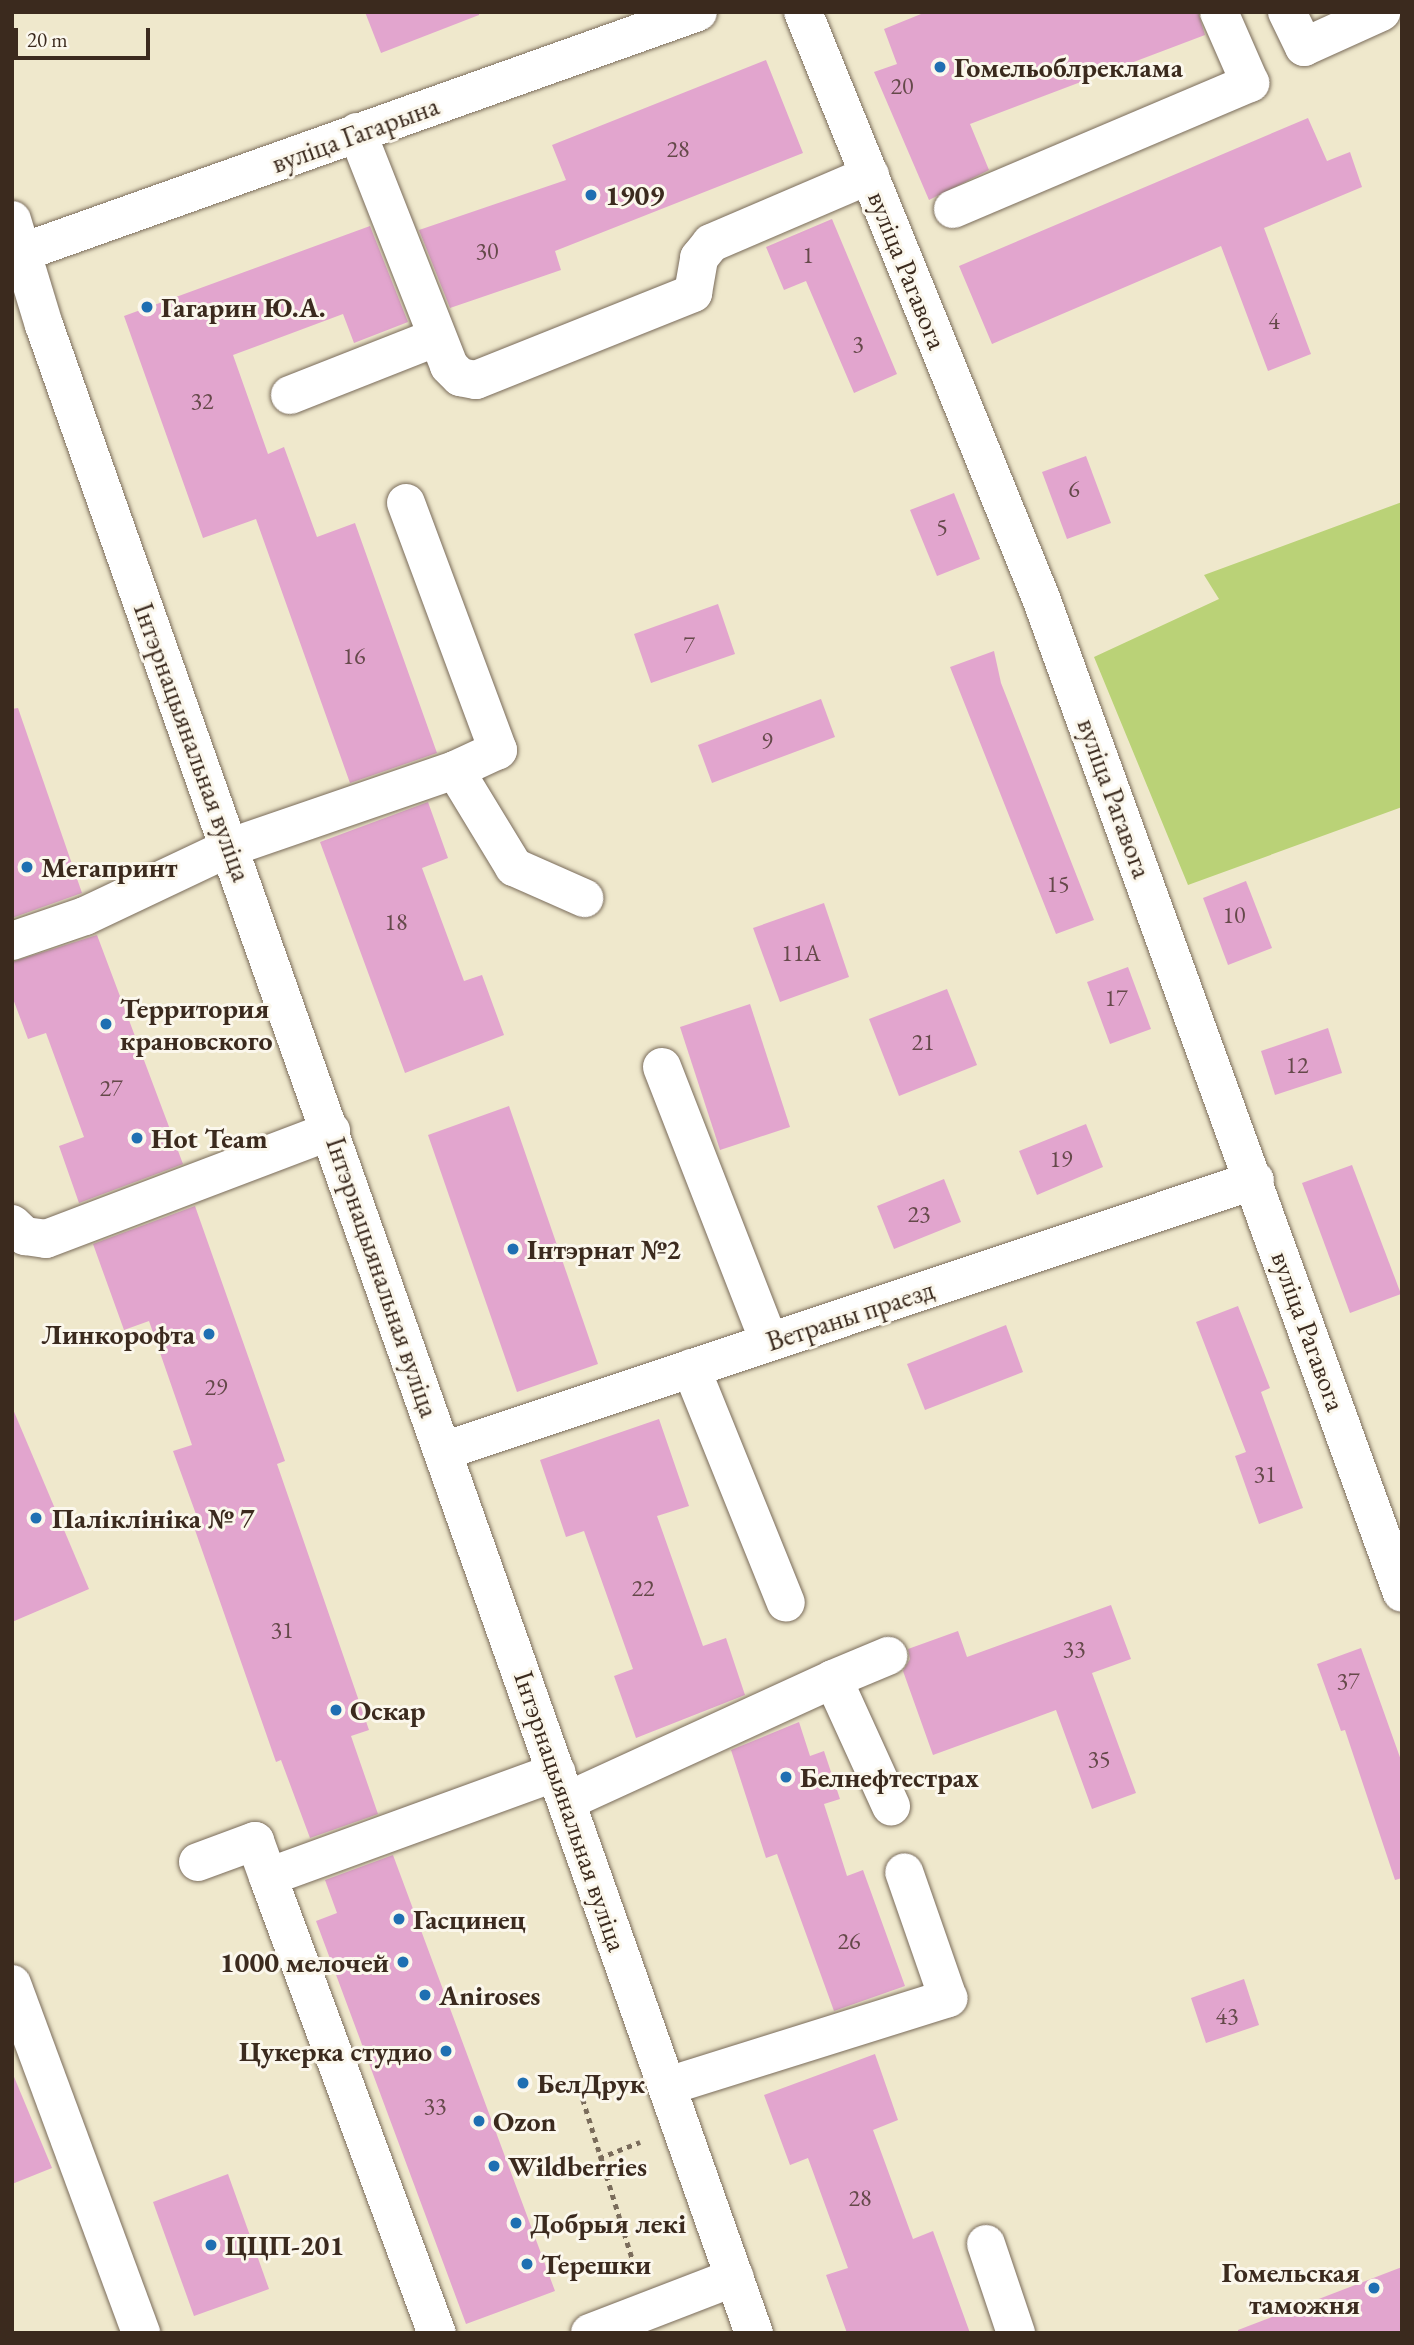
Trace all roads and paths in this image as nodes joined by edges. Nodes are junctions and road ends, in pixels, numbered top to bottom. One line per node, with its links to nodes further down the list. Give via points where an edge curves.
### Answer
1 (698, 12): 6 (street, вуліца Гагарына)
2 (803, 12): 7 (street, вуліца Рагавога)
3 (1219, 12): 8 (street, via 1250,83)
4 (1287, 12): 5 (street, via 1304,47)
5 (1381, 12)
6 (357, 132): 9 (street, вуліца Гагарына, via 186,196); 10 (street)
7 (870, 175): 10 (street, via 711,243 699,258 693,293 475,380 460,377 449,366); 19 (street, вуліца Рагавога, via 1041,598)
8 (953, 209)
9 (16, 243): 14 (street, Інтэрнацыянальная вуліца)
10 (437, 337): 11 (street)
11 (290, 395)
12 (406, 503): 13 (street, via 498,750)
13 (455, 770): 14 (street); 15 (street, via 514,866)
14 (230, 847): 16 (street, via 85,916); 18 (street, Інтэрнацыянальная вуліца)
15 (584, 898)
16 (12, 941)
17 (662, 1067): 21 (street)
18 (331, 1131): 20 (street, via 46,1240 25,1236); 23 (street, Інтэрнацыянальная вуліца)
19 (1255, 1180): 21 (street, Ветраны праезд); 24 (street, вуліца Рагавога)
20 (12, 1224)
21 (769, 1342): 22 (street, Ветраны праезд)
22 (691, 1368): 23 (street, Ветраны праезд); 25 (street)
23 (444, 1451): 28 (street, Інтэрнацыянальная вуліца)
24 (1402, 1593)
25 (786, 1603)
26 (888, 1656): 27 (street)
27 (833, 1679): 28 (street); 29 (street)
28 (562, 1786): 32 (street); 35 (street, Інтэрнацыянальная вуліца)
29 (891, 1806)
30 (198, 1863): 32 (street, via 255,1841)
31 (904, 1872): 35 (street, via 948,1998)
32 (268, 1877): 40 (street)
33 (12, 1984): 39 (street)
34 (577, 2080): 38 (path)
35 (668, 2086): 37 (street, Інтэрнацыянальная вуліца)
36 (986, 2244): 43 (street)
37 (735, 2277): 38 (street); 42 (street, Інтэрнацыянальная вуліца)
38 (649, 2311): 41 (street)
39 (141, 2333)
40 (437, 2333)
41 (590, 2333)
42 (754, 2333)
43 (1016, 2333)

